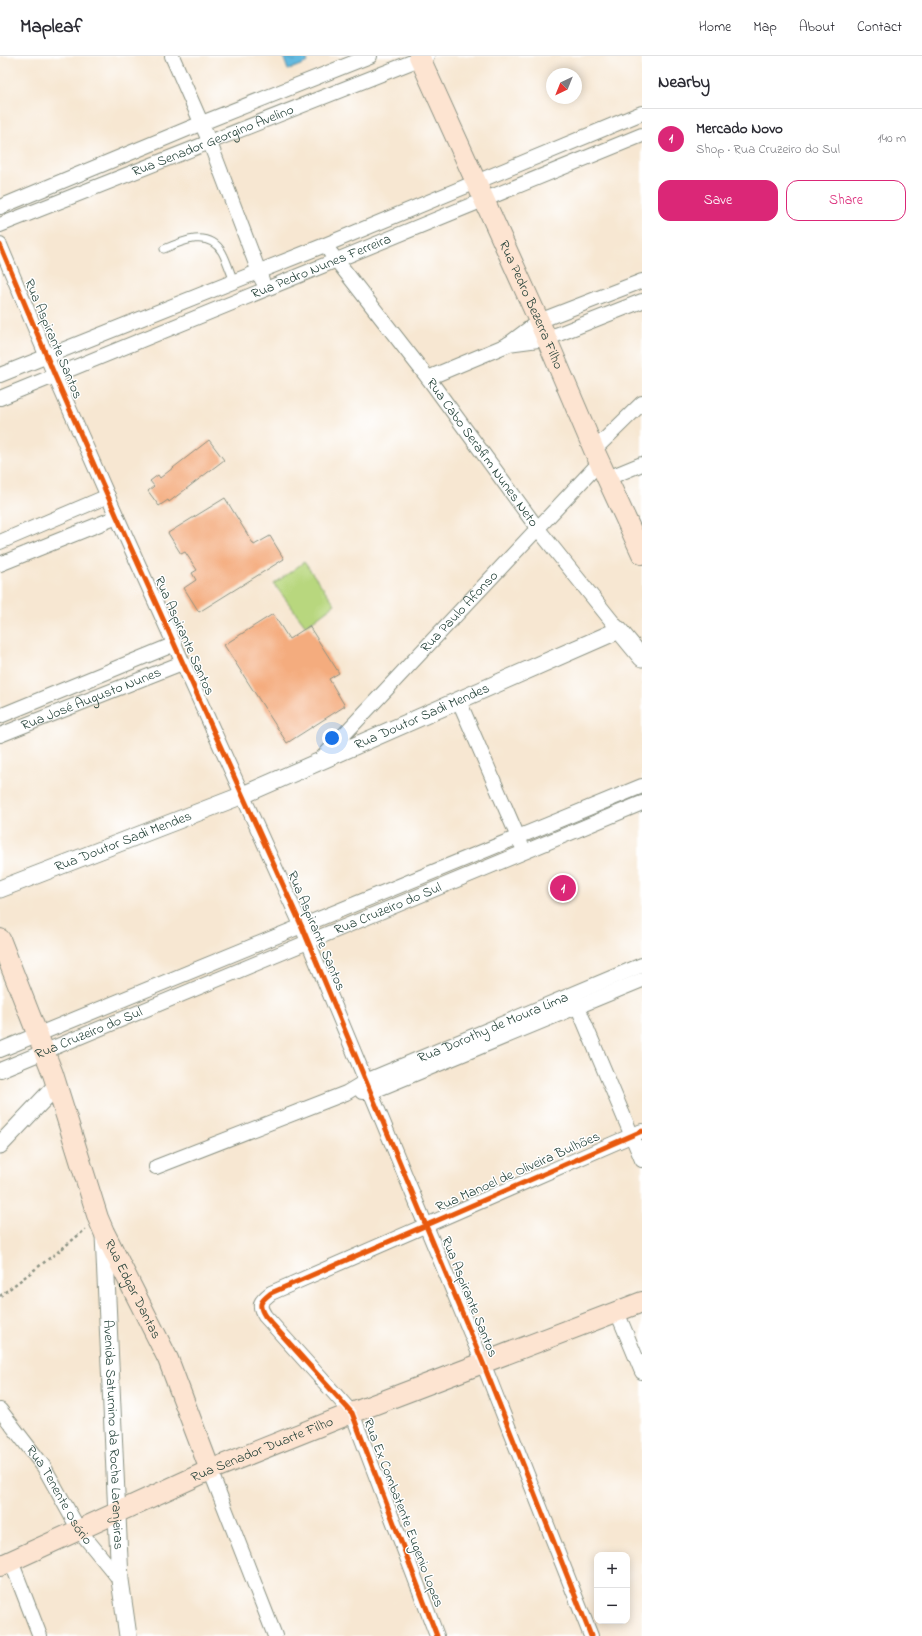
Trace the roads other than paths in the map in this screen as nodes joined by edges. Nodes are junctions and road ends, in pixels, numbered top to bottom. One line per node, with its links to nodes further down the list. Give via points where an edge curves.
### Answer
1 (172, 56): 5 (street)
2 (370, 56): 5 (street, Rua Senador Georgino Avelino)
3 (422, 57): 7 (street, Rua Senador Georgino Avelino); 10 (main road, Rua Pedro Bezerra Filho)
4 (642, 113): 8 (street, Rua Pedro Nunes Ferreira)
5 (202, 123): 7 (street); 12 (street, Rua Senador Georgino Avelino)
6 (642, 135): 9 (street, Rua Pedro Nunes Ferreira)
7 (210, 142): 13 (street, Rua Senador Georgino Avelino); 18 (street)
8 (551, 150): 9 (street); 10 (street, Rua Pedro Nunes Ferreira)
9 (558, 169): 11 (street, Rua Pedro Nunes Ferreira)
10 (475, 182): 11 (main road, Rua Pedro Bezerra Filho); 15 (street, Rua Pedro Nunes Ferreira)
11 (483, 200): 17 (street, Rua Pedro Nunes Ferreira); 23 (main road, Rua Pedro Bezerra Filho)
12 (0, 207)
13 (0, 225)
14 (0, 245): 25 (street, Rua Aspirante Santos)
15 (326, 245): 17 (street, Rua Cabo Serafim Nunes Neto); 18 (street, Rua Pedro Nunes Ferreira)
16 (164, 249): 19 (lane, via 185,240 210,241 222,252)
17 (335, 259): 21 (street, Rua Pedro Nunes Ferreira); 28 (street, Rua Cabo Serafim Nunes Neto)
18 (259, 271): 19 (street, Rua Pedro Nunes Ferreira); 21 (street)
19 (234, 281): 25 (street, Rua Pedro Nunes Ferreira)
20 (642, 281): 23 (street)
21 (266, 288): 27 (street, Rua Pedro Nunes Ferreira)
22 (642, 301): 23 (street)
23 (543, 330): 24 (street); 24 (street); 31 (main road, Rua Pedro Bezerra Filho)
24 (506, 344): 28 (street)
25 (46, 355): 26 (street, Rua Pedro Nunes Ferreira); 27 (street, Rua Aspirante Santos)
26 (0, 375)
27 (55, 376): 29 (street, Rua Pedro Nunes Ferreira); 33 (street, Rua Aspirante Santos)
28 (428, 378): 35 (street, Rua Cabo Serafim Nunes Neto)
29 (0, 398)
30 (642, 403): 31 (street)
31 (601, 463): 32 (street, Rua Paulo Afonso); 35 (street, Rua Paulo Afonso); 37 (main road, Rua Pedro Bezerra Filho)
32 (642, 464)
33 (108, 496): 34 (street, Rua Aspirante Santos); 36 (street)
34 (117, 517): 38 (street); 40 (street, Rua Aspirante Santos)
35 (538, 529): 39 (street, Rua Cabo Serafim Nunes Neto); 46 (street, Rua Paulo Afonso)
36 (0, 542)
37 (642, 554)
38 (0, 564)
39 (619, 630): 41 (street, Rua Cabo Serafim Nunes Neto); 43 (street, Rua Doutor Sadi Mendes)
40 (175, 644): 42 (street, Rua Aspirante Santos); 44 (street, Rua José Augusto Nunes)
41 (642, 658)
42 (182, 663): 45 (street, Rua José Augusto Nunes); 48 (street, Rua Aspirante Santos)
43 (459, 701): 46 (street, Rua Doutor Sadi Mendes); 50 (street)
44 (0, 716)
45 (0, 735)
46 (318, 762): 48 (street, Rua Doutor Sadi Mendes)
47 (642, 786): 50 (street, Rua Cruzeiro do Sul)
48 (244, 795): 52 (street, Rua Doutor Sadi Mendes); 53 (street, Rua Aspirante Santos)
49 (642, 803): 51 (street, Rua Cruzeiro do Sul)
50 (518, 836): 51 (street); 53 (street, Rua Cruzeiro do Sul)
51 (524, 852): 55 (street, Rua Cruzeiro do Sul)
52 (0, 889)
53 (302, 927): 55 (street, Rua Aspirante Santos); 56 (street, Rua Cruzeiro do Sul)
54 (0, 939): 63 (main road, Rua Edgar Dantas)
55 (308, 941): 57 (street, Rua Cruzeiro do Sul); 67 (street, Rua Aspirante Santos)
56 (249, 948): 57 (street); 60 (street, Rua Cruzeiro do Sul)
57 (256, 963): 62 (street, Rua Cruzeiro do Sul)
58 (642, 965): 61 (street, Rua Dorothy de Moura Lima)
59 (642, 980): 61 (street, Rua Dorothy de Moura Lima)
60 (138, 993): 62 (street); 63 (street, Rua Cruzeiro do Sul)
61 (574, 1001): 67 (street, Rua Dorothy de Moura Lima); 69 (street)
62 (145, 1009): 63 (street, Rua Cruzeiro do Sul)
63 (41, 1043): 64 (street, Rua Cruzeiro do Sul); 65 (street, Rua Cruzeiro do Sul); 66 (main road, Rua Edgar Dantas)
64 (0, 1050)
65 (0, 1070)
66 (54, 1080): 68 (street); 70 (street); 73 (main road, Rua Edgar Dantas)
67 (369, 1086): 72 (street, Rua Dorothy de Moura Lima, via 346,1092); 74 (street, Rua Aspirante Santos)
68 (0, 1128)
69 (637, 1133): 71 (street); 74 (street, Rua Manoel de Oliveira Bulhões)
70 (0, 1145)
71 (642, 1160)
72 (156, 1167)
73 (101, 1225): 82 (main road, Rua Edgar Dantas, via 168,1359); 83 (street, Avenida Saturnino da Rocha Laranjeiras)
74 (426, 1225): 75 (street, Rua Manoel de Oliveira Bulhões); 78 (street, Rua Aspirante Santos)
75 (271, 1293): 81 (street, Rua Ex Combatente Eugenio Lopes, via 260,1303 260,1309)
76 (642, 1302): 77 (main road, Rua Senador Duarte Filho)
77 (617, 1312): 78 (main road, Rua Senador Duarte Filho); 79 (street)
78 (483, 1363): 81 (main road, Rua Senador Duarte Filho); 91 (street, Rua Aspirante Santos)
79 (642, 1372)
80 (0, 1410): 84 (street, Rua Tenente Osório, via 44,1467)
81 (352, 1413): 82 (main road, Rua Senador Duarte Filho); 90 (street, Rua Ex Combatente Eugenio Lopes)
82 (210, 1470): 83 (main road, Rua Senador Duarte Filho); 89 (street, Rua Edgar Dantas)
83 (118, 1512): 84 (main road, Rua Senador Duarte Filho); 86 (street, Avenida Saturnino da Rocha Laranjeiras)
84 (79, 1530): 85 (main road, Rua Senador Duarte Filho); 86 (street, Rua Tenente Osório)
85 (6, 1563): 87 (street)
86 (120, 1580): 88 (street, Avenida Saturnino da Rocha Laranjeiras)
87 (40, 1636)
88 (128, 1636)
89 (275, 1636)
90 (437, 1636)
91 (591, 1636)

